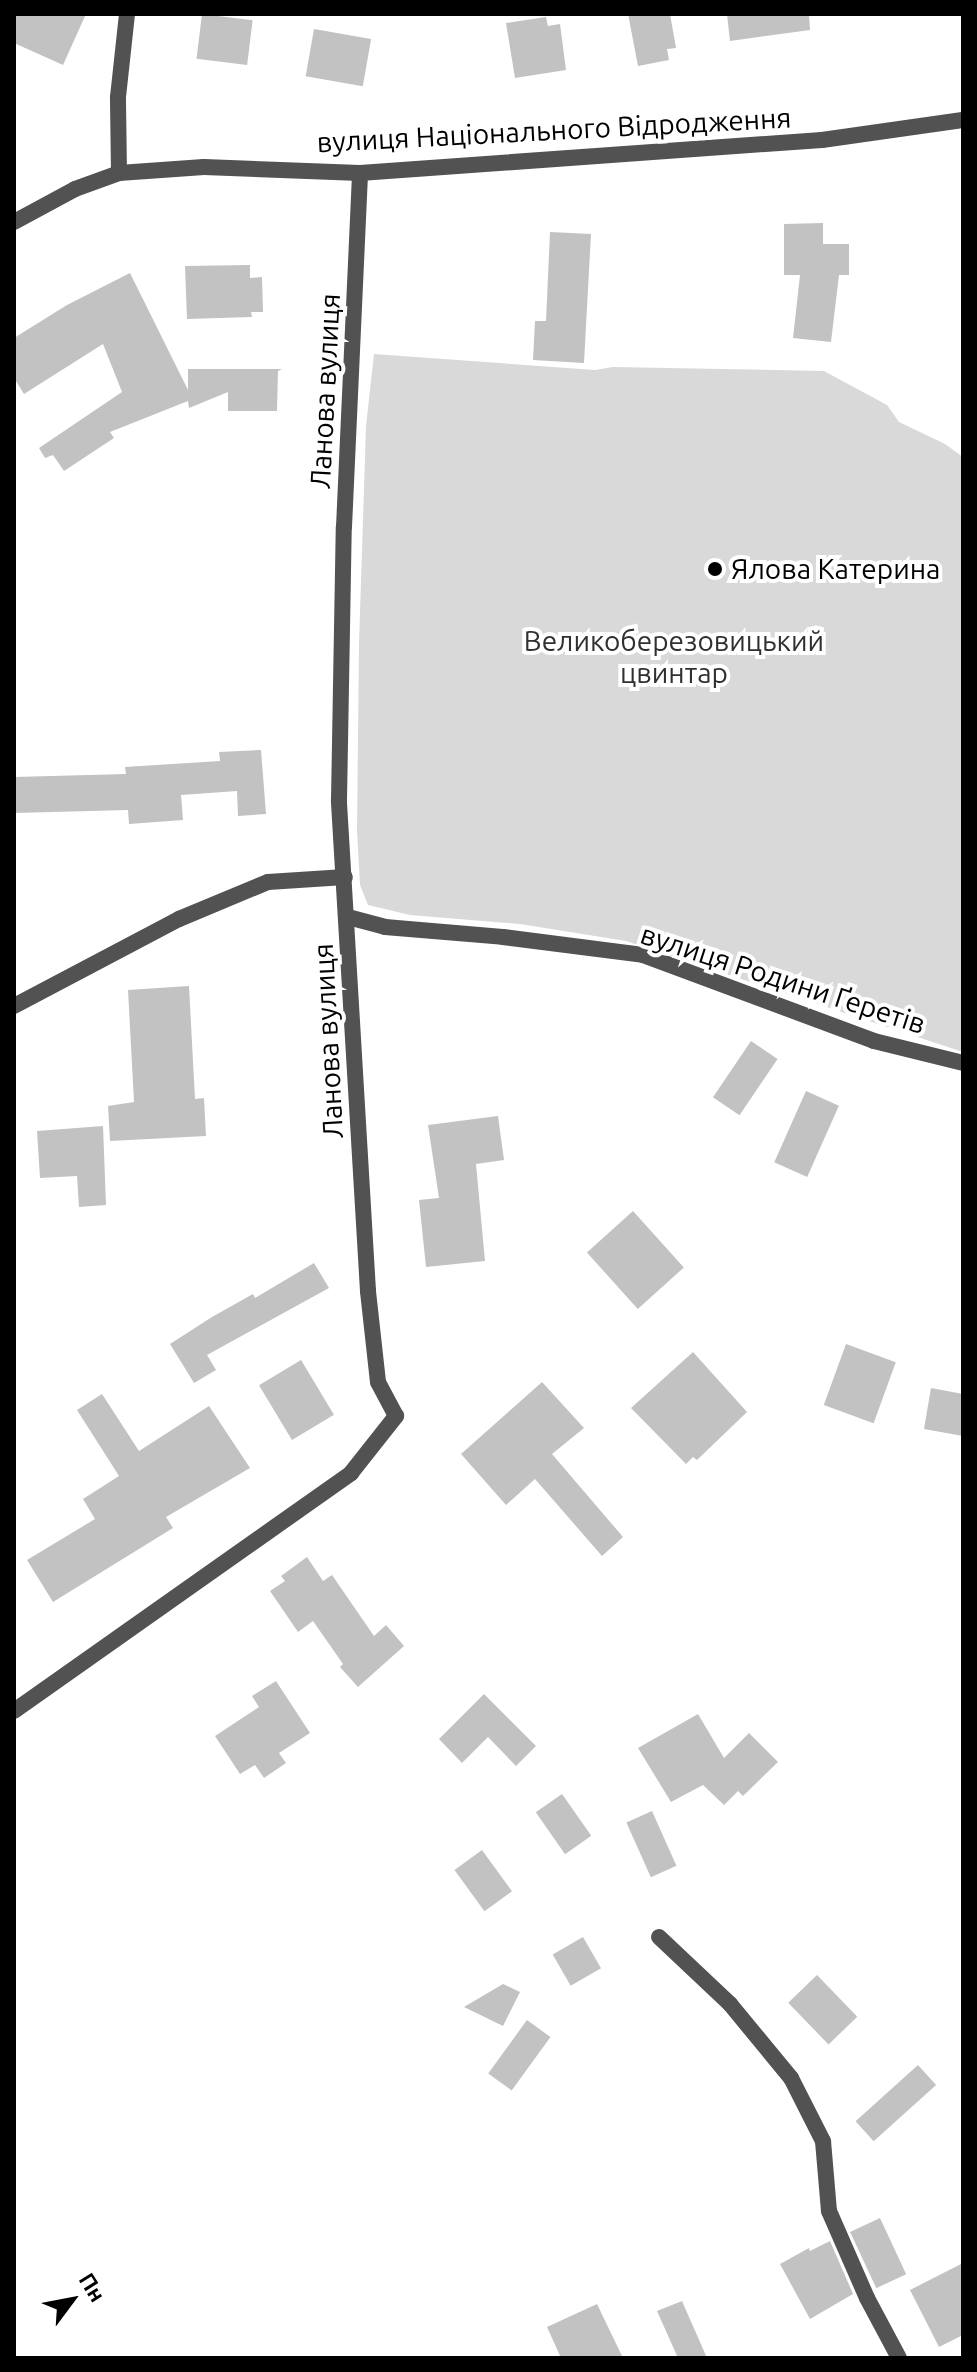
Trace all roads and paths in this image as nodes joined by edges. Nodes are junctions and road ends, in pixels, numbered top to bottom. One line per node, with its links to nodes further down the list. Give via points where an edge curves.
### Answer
1 (127, 14): 3 (street, via 118,97)
2 (963, 120): 4 (street, вулиця Національного Відродження, via 791,143)
3 (119, 173): 4 (street, вулиця Національного Відродження, via 204,167); 5 (street, вулиця Національного Відродження, via 75,189)
4 (360, 173): 6 (street, Ланова вулиця, via 344,543 339,800)
5 (14, 222)
6 (345, 877): 7 (street, Ланова вулиця); 8 (street, via 268,882 179,919)
7 (348, 917): 9 (street, вулиця Родини Ґеретів, via 385,927 643,955 874,1041); 10 (street, Ланова вулиця, via 368,1291 378,1382 396,1416 351,1473)
8 (14, 1006)
9 (963, 1063)
10 (14, 1711)
11 (659, 1937): 12 (street, via 730,2004 791,2078 823,2141 829,2211)
12 (899, 2358)

